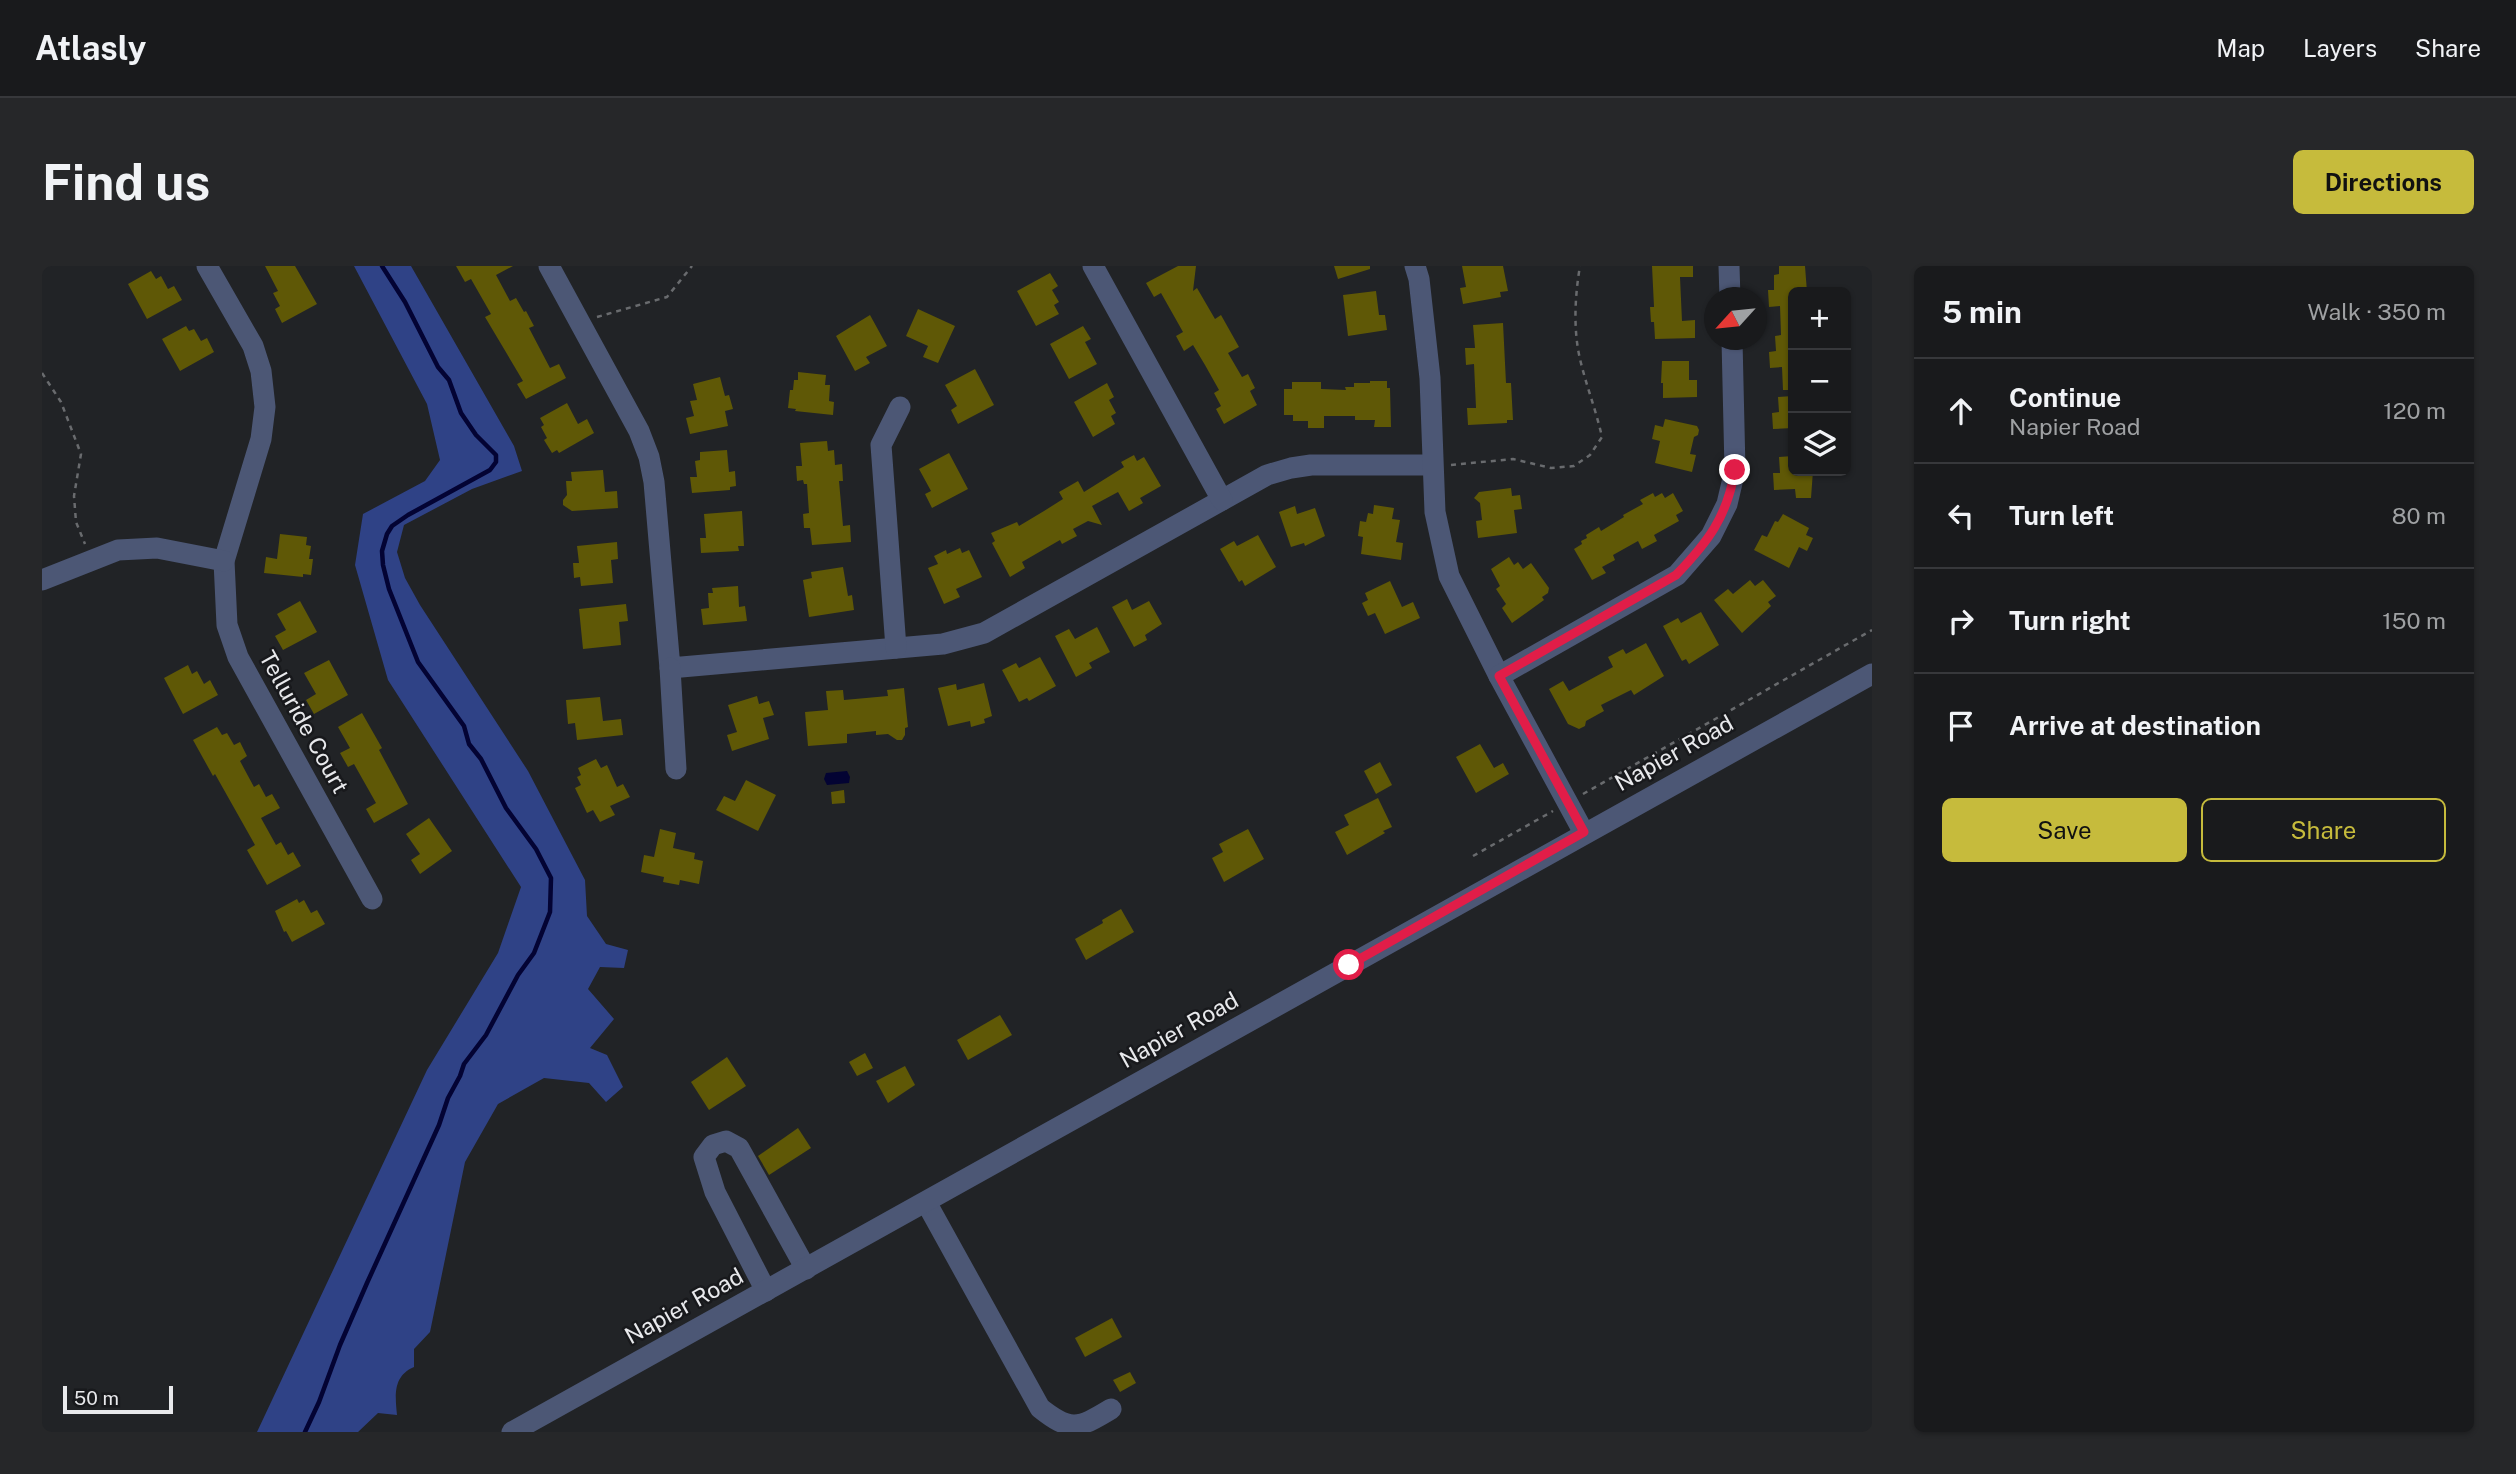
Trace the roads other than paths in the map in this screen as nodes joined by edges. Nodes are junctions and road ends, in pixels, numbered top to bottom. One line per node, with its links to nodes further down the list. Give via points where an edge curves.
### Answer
1 (207, 266): 11 (street, Telluride Court, via 253,346 265,407 261,439)
2 (549, 266): 14 (street, via 649,457)
3 (1093, 266): 10 (street)
4 (1415, 266): 9 (street)
5 (1729, 266): 6 (street)
6 (1730, 287)
7 (1731, 350): 16 (street, via 1735,470 1727,504 1711,536 1676,575)
8 (900, 407): 13 (street, via 881,445)
9 (1441, 465): 10 (street, via 1292,468 1267,475); 16 (street, via 1436,512 1449,576)
10 (1223, 500): 13 (street, via 984,633 943,644)
11 (224, 561): 12 (street, via 157,548 118,550); 19 (street, Telluride Court, via 227,625 238,657)
12 (42, 580)
13 (896, 648): 14 (street)
14 (670, 668): 17 (street)
15 (1872, 674): 18 (street, Napier Road)
16 (1499, 676): 18 (street)
17 (676, 769)
18 (1584, 832): 20 (street, Napier Road)
19 (372, 899)
20 (926, 1202): 21 (street, Napier Road); 23 (street, via 1040,1408 1063,1428 1086,1424)
21 (806, 1269): 22 (street, Napier Road); 22 (street, via 739,1147 726,1140 713,1145 704,1157 715,1192)
22 (766, 1291): 24 (street, Napier Road)
23 (1111, 1409)
24 (512, 1432)

